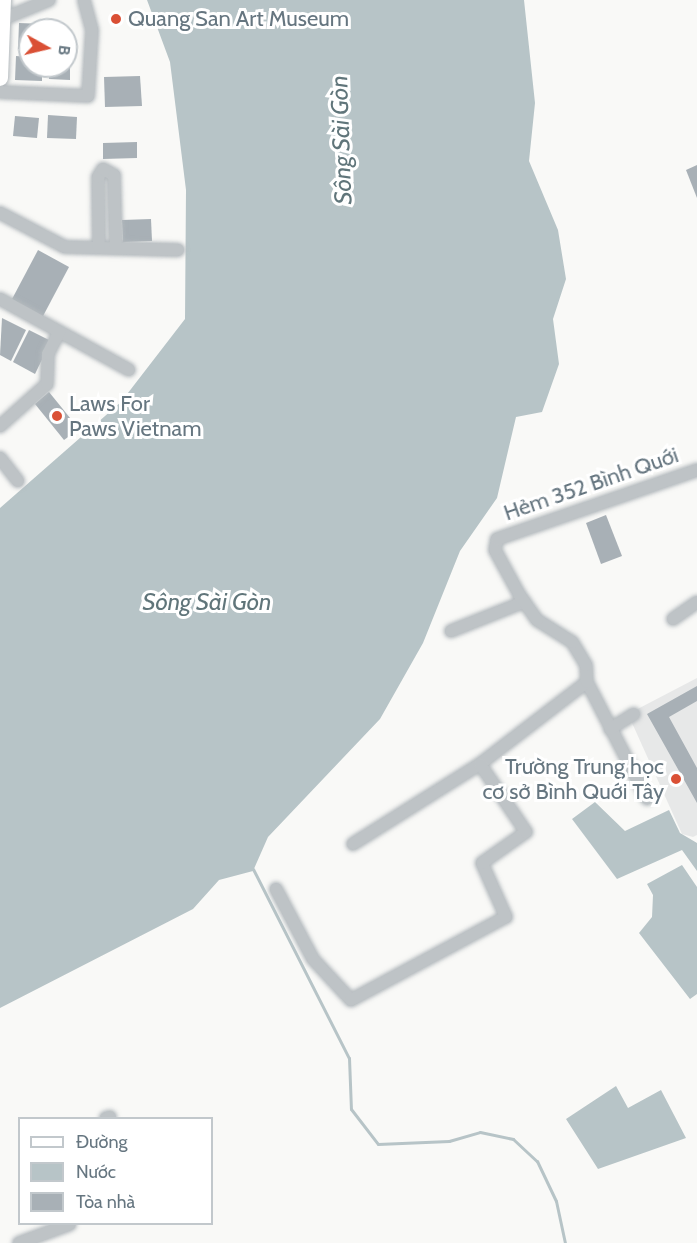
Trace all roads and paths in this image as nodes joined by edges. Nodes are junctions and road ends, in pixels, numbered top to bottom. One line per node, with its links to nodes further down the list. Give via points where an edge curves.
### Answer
1 (3, 0): 4 (main road)
2 (49, 0): 4 (street)
3 (84, 0): 6 (street, via 92,30 88,96)
4 (3, 19): 5 (main road)
5 (0, 78)
6 (0, 92)
7 (0, 213): 8 (street, via 64,247)
8 (99, 248): 9 (street); 9 (street, via 102,169 114,175)
9 (116, 248): 10 (street)
10 (178, 250)
11 (0, 299): 12 (street)
12 (59, 332): 13 (street); 14 (street, via 48,354 47,384)
13 (129, 370)
14 (0, 426)
15 (0, 458): 17 (street)
16 (697, 470): 18 (street, Hẻm 352 Bình Quới, via 497,539 495,550)
17 (18, 481)
18 (524, 602): 21 (street); 22 (street, Hẻm 352 Bình Quới, via 537,620 572,642 586,665)
19 (697, 602): 20 (street)
20 (673, 619)
21 (451, 631)
22 (587, 682): 24 (street, Hẻm 352 Bình Quới); 25 (street)
23 (634, 714): 24 (street)
24 (610, 729): 26 (street, Hẻm 352 Bình Quới)
25 (480, 764): 27 (street); 28 (street, via 526,832 482,863 507,917 351,1000 313,959)
26 (647, 798)
27 (353, 844)
28 (276, 889)
29 (67, 1225): 30 (street)
30 (19, 1243)

